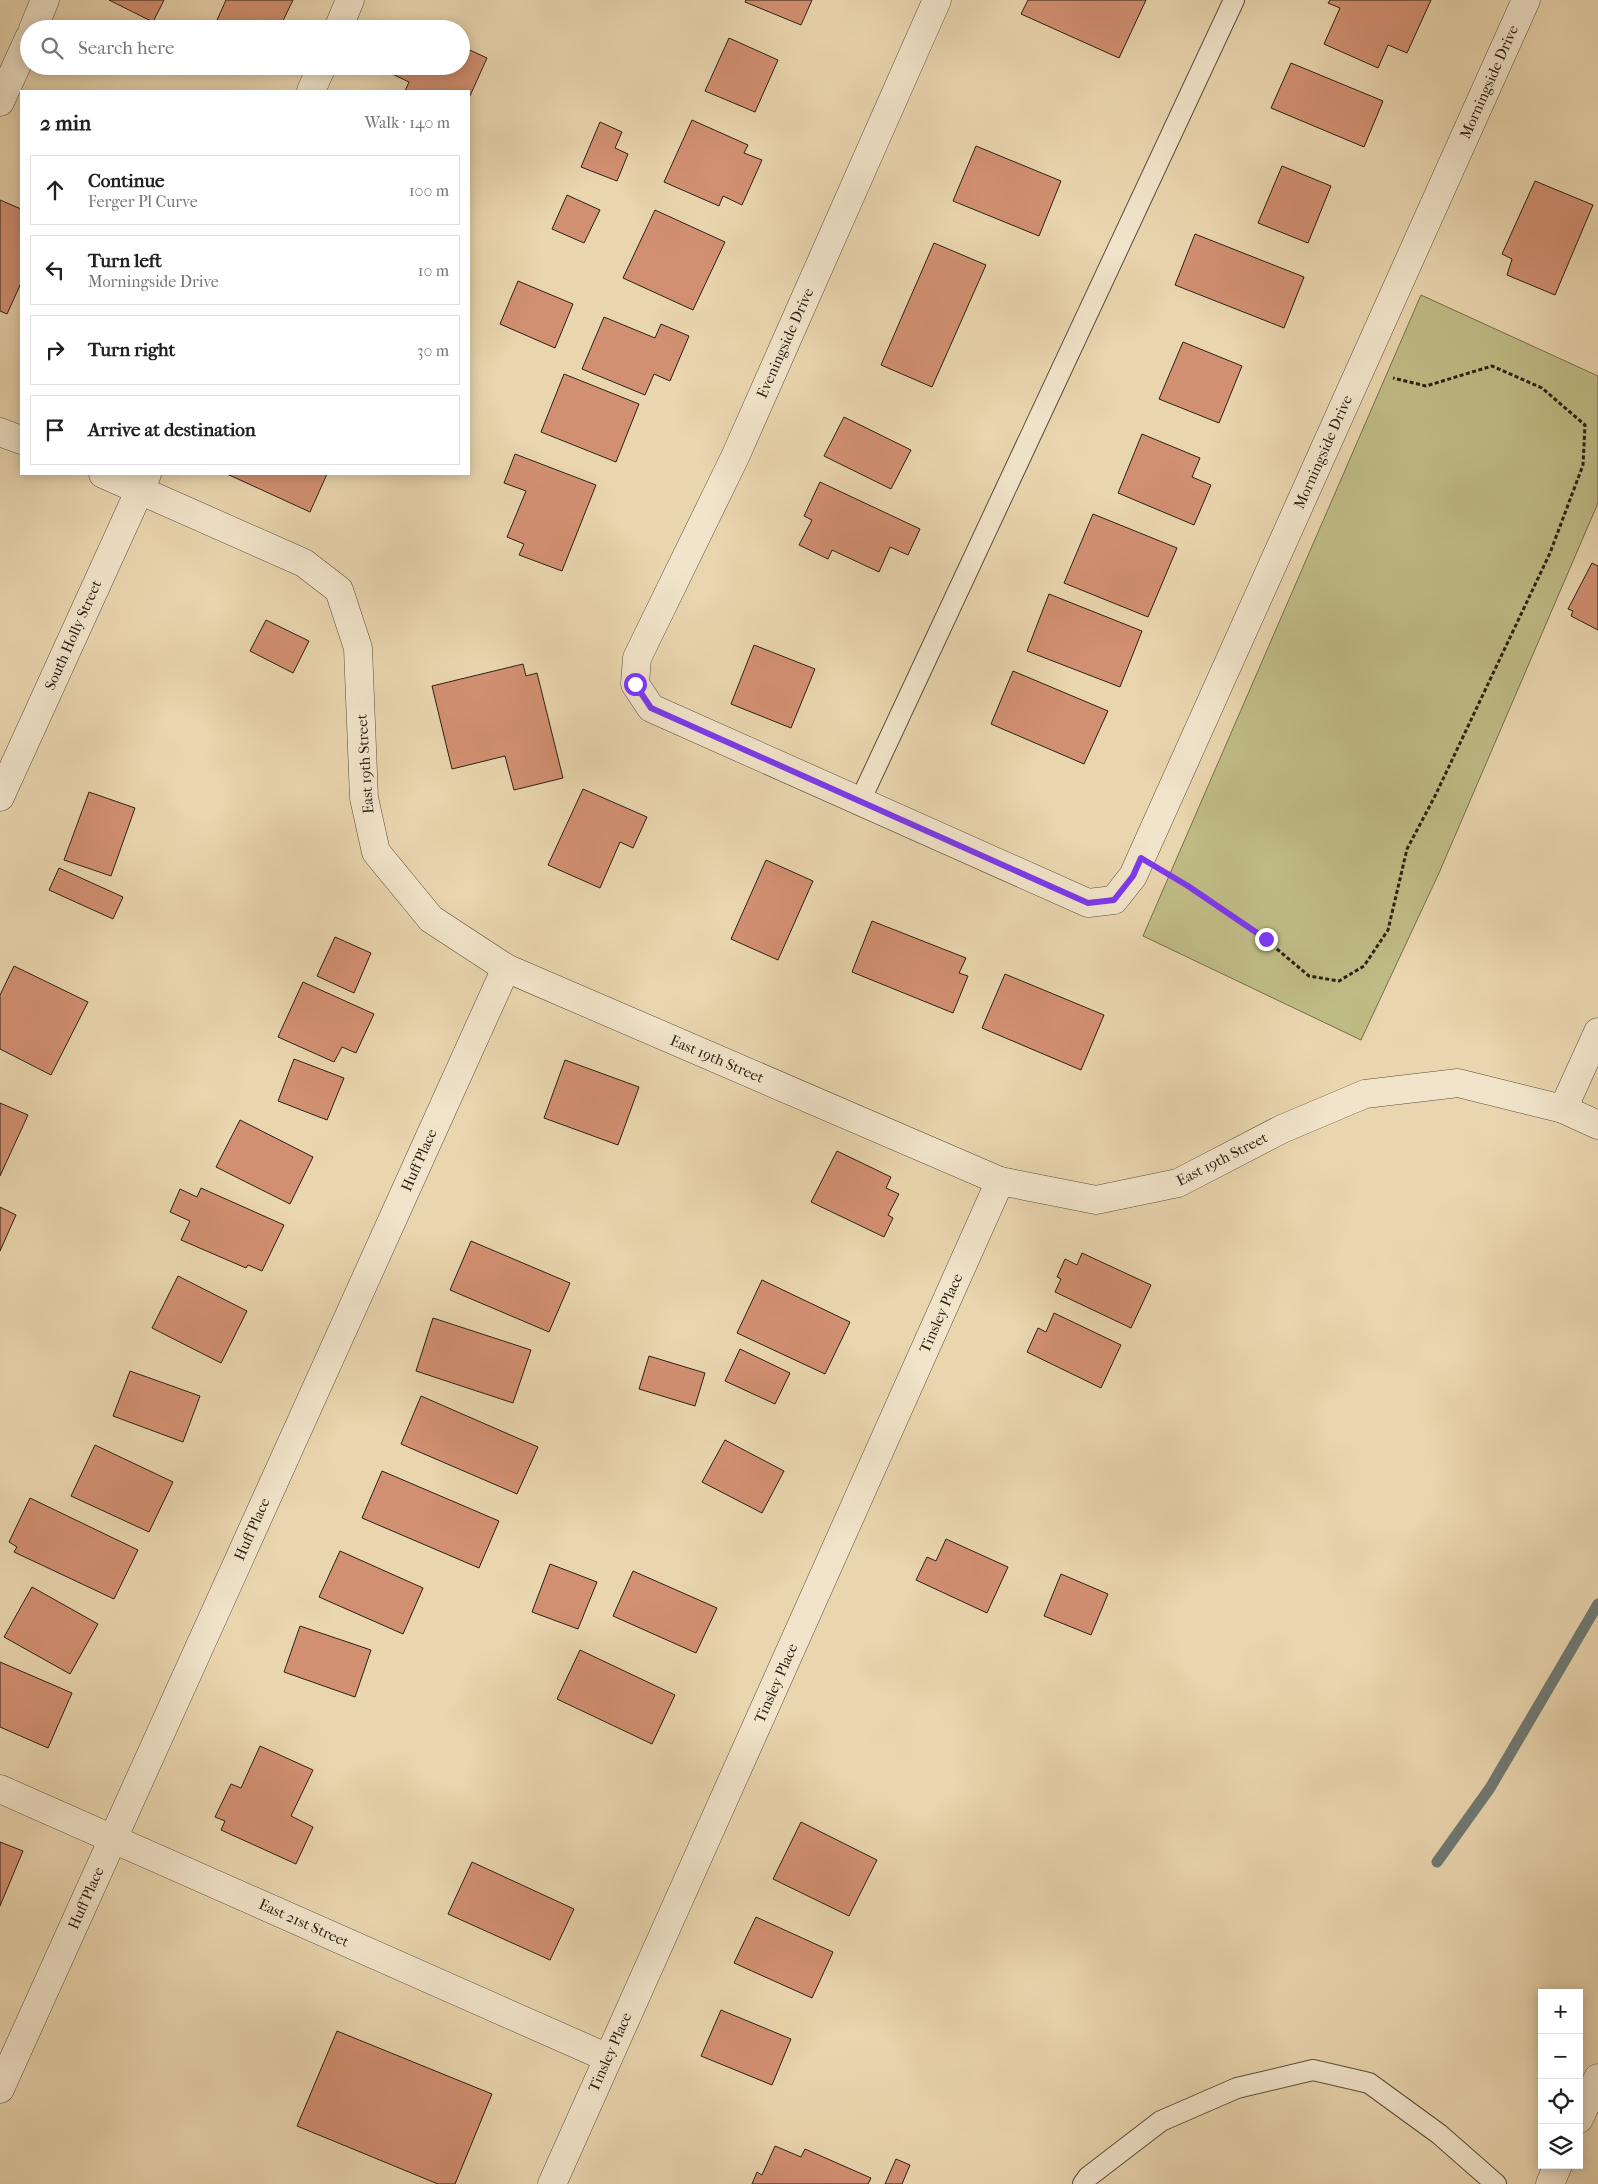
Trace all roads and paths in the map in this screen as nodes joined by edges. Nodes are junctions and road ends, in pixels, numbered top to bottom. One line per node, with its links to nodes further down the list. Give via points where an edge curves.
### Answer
1 (45, 0): 6 (street)
2 (350, 0): 7 (street)
3 (937, 0): 18 (street, Eveningside Drive, via 735,457 637,658 635,684 651,708)
4 (1234, 0): 18 (lane)
5 (1526, 0): 12 (street, Morningside Drive)
6 (37, 20)
7 (342, 20)
8 (20, 58): 11 (street)
9 (318, 75): 10 (street)
10 (311, 90)
11 (0, 102)
12 (1360, 370): 19 (street, Morningside Drive); 19 (path, via 1426,386 1492,366 1542,388 1586,425 1583,465 1550,553 1407,849 1388,930 1364,966 1339,981 1309,976 1266,939)
13 (0, 432): 14 (street)
14 (20, 440)
15 (108, 475): 16 (street, East 19th Street)
16 (143, 481): 17 (street, South Holly Street); 20 (street, East 19th Street, via 304,563 339,590 358,648 364,798 376,852 431,919)
17 (0, 797)
18 (860, 801): 19 (street, Morningside Drive, via 1088,903 1114,900 1133,876)
19 (1141, 858)
20 (506, 968): 24 (street, East 19th Street); 26 (street, Huff Place)
21 (1598, 1032): 22 (street)
22 (1563, 1108): 23 (street, East 19th Street); 24 (street, East 19th Street, via 1458,1083 1365,1094 1282,1129 1178,1183 1096,1200)
23 (1598, 1125)
24 (1000, 1181): 27 (street, Tinsley Place)
25 (0, 1789): 26 (street, East 21st Street)
26 (113, 1838): 27 (street, East 21st Street); 29 (street, Huff Place)
27 (608, 2058): 32 (street, Tinsley Place)
28 (1598, 2078): 30 (street)
29 (0, 2089)
30 (1583, 2110)
31 (1556, 2169): 35 (street)
32 (552, 2184)
33 (1083, 2184): 34 (lane, via 1161,2121 1237,2088 1313,2070 1369,2083 1439,2134)
34 (1496, 2184)
35 (1550, 2184)

